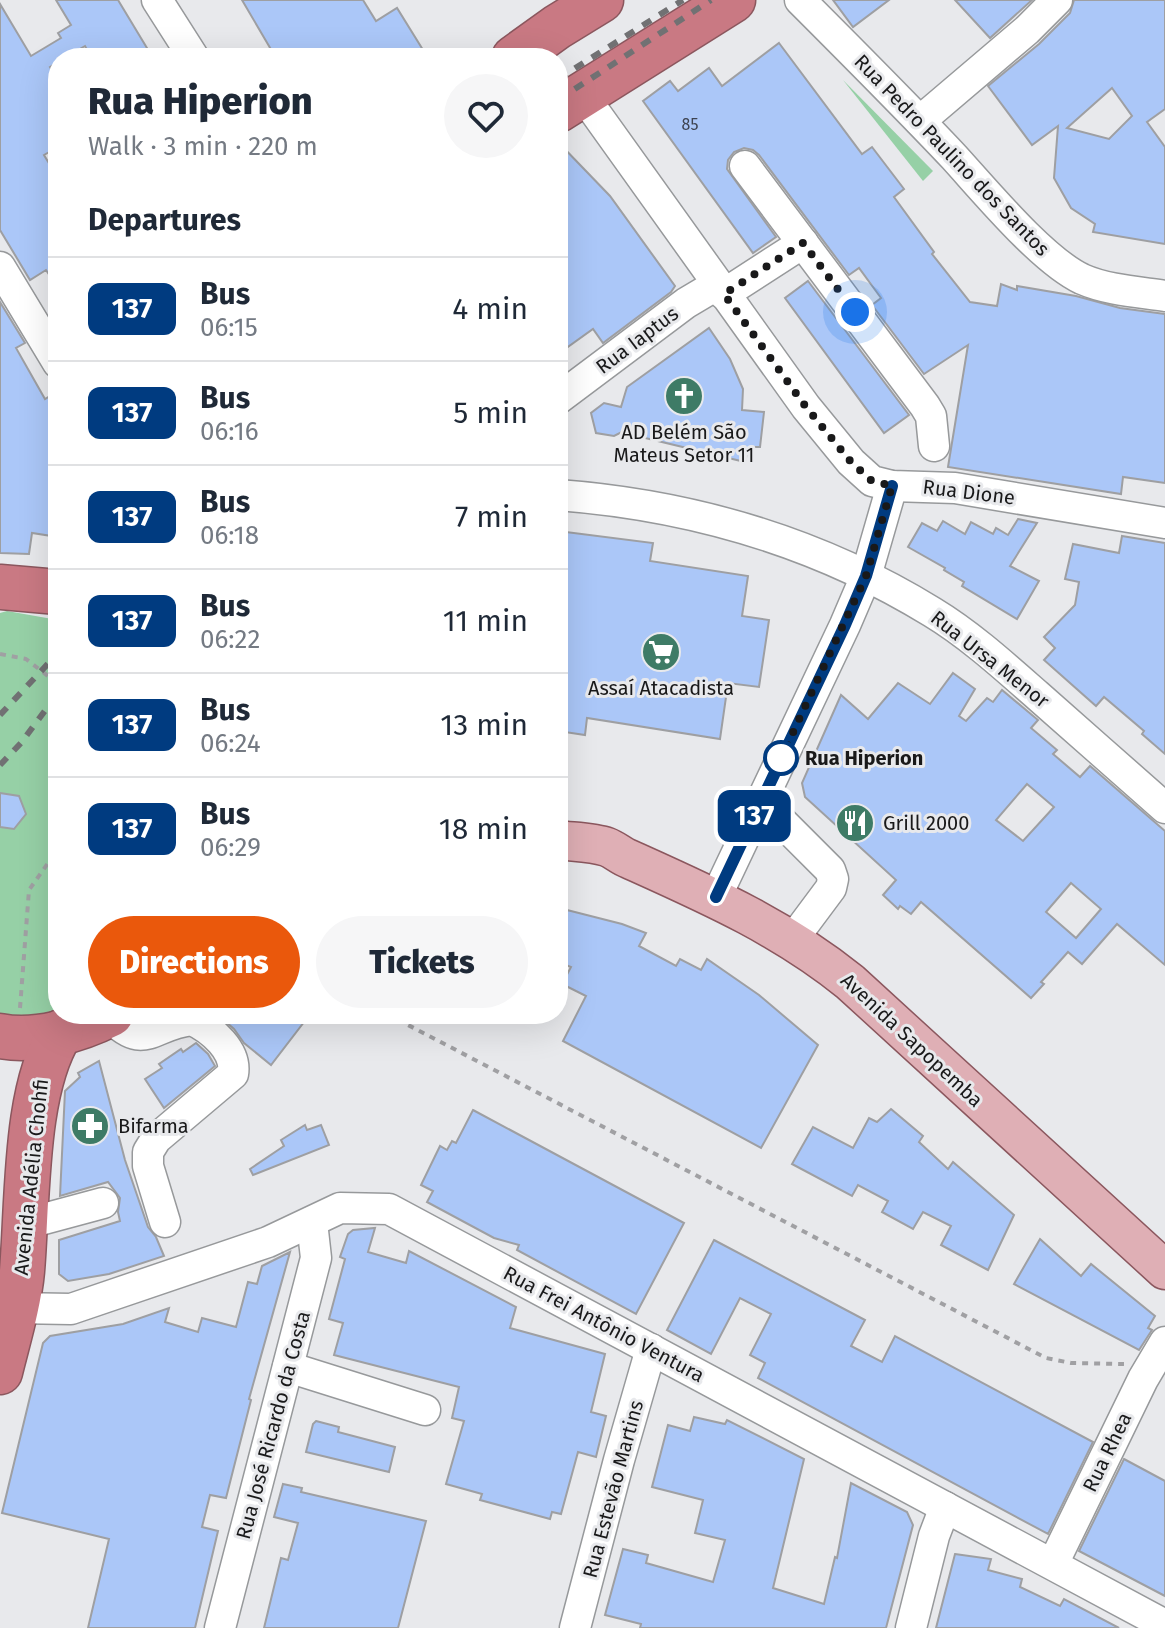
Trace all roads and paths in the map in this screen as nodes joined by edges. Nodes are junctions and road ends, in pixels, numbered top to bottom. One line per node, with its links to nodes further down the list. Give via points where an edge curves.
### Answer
1 (157, 0): 6 (street)
2 (601, 0): 7 (highway)
3 (733, 0): 8 (highway)
4 (800, 0): 9 (street, Rua Pedro Paulino dos Santos)
5 (1057, 0): 9 (street)
6 (188, 48)
7 (529, 48)
8 (570, 102): 13 (street, Rua Dione)
9 (920, 121): 14 (street, Rua Pedro Paulino dos Santos, via 1062,267 1101,286)
10 (745, 166): 11 (street)
11 (803, 243): 13 (street, Rua Iaptus); 17 (street, via 929,410)
12 (0, 267): 15 (street)
13 (721, 289): 16 (street, Rua Iaptus, via 686,303); 18 (street, Rua Dione, via 851,462 872,481)
14 (1165, 296)
15 (48, 346)
16 (568, 392)
17 (934, 446)
18 (892, 486): 20 (street, Rua Dione, via 955,488); 21 (street)
19 (568, 496): 21 (street, Rua Ursa Menor, via 620,500 746,527)
20 (1165, 523)
21 (866, 576): 26 (street); 27 (street, Rua Ursa Menor, via 933,612 992,656)
22 (0, 587): 23 (highway)
23 (48, 589)
24 (0, 654): 25 (path, via 26,659)
25 (48, 676)
26 (761, 801): 32 (street); 33 (street, via 833,879)
27 (1165, 808)
28 (568, 841): 30 (main road, Avenida Sapopemba, via 607,847)
29 (568, 859): 30 (main road, Avenida Sapopemba, via 604,864)
30 (627, 859): 32 (main road, Avenida Sapopemba)
31 (48, 863): 39 (path, via 29,890)
32 (716, 897): 33 (main road, Avenida Sapopemba)
33 (793, 939): 45 (main road, Avenida Sapopemba, via 850,982 963,1088)
34 (84, 1024): 40 (highway)
35 (119, 1024): 36 (street, via 130,1035 142,1036)
36 (180, 1024)
37 (200, 1024): 42 (street, via 231,1052 235,1063 233,1074 156,1139 148,1152)
38 (406, 1024): 51 (path, via 1046,1358 1120,1362 1139,1369)
39 (7, 1032): 40 (highway)
40 (61, 1032): 44 (highway, Avenida Adélia Chohfi, via 43,1067)
41 (103, 1203): 44 (street)
42 (165, 1222)
43 (312, 1222): 46 (street, Rua Frei Antônio Ventura, via 71,1309); 48 (street, Rua Frei Antônio Ventura, via 340,1208 389,1209); 49 (street, Rua José Ricardo da Costa, via 316,1258)
44 (25, 1224): 46 (highway, Avenida Adélia Chohfi)
45 (1159, 1254)
46 (14, 1308): 50 (highway, Avenida Adélia Chohfi)
47 (1165, 1342): 51 (street, Rua Rhea)
48 (651, 1349): 53 (street, Rua Frei Antônio Ventura); 57 (street, Rua Estevão Martins)
49 (288, 1367): 52 (street); 56 (street, Rua José Ricardo da Costa)
50 (0, 1372)
51 (1143, 1379): 54 (street, Rua Rhea)
52 (425, 1410)
53 (945, 1507): 54 (street, Rua Frei Antônio Ventura); 58 (street)
54 (1053, 1564): 55 (street, Rua Frei Antônio Ventura)
55 (1165, 1625)
56 (220, 1628)
57 (575, 1628)
58 (911, 1628)

